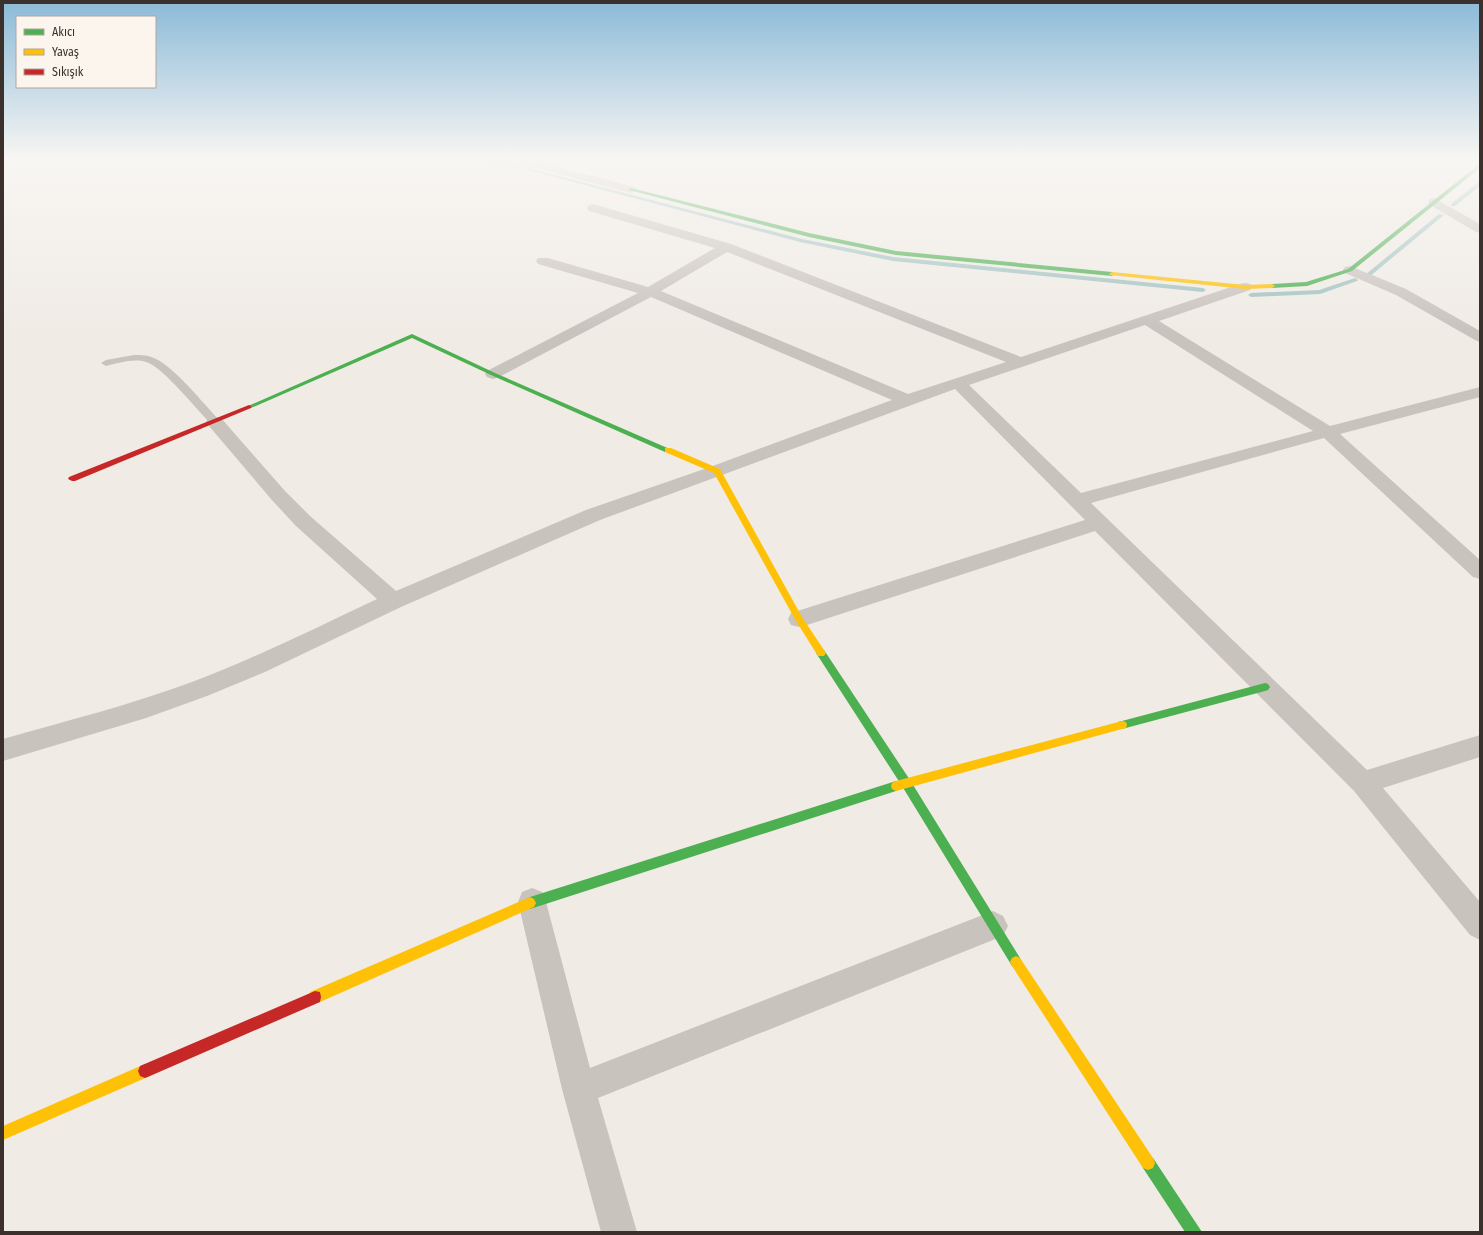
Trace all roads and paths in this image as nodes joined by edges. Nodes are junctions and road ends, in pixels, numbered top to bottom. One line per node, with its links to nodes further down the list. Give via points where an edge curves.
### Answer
1 (620, 216): 6 (street)
2 (733, 216): 9 (street, via 808,235 896,252)
3 (1417, 216): 8 (street)
4 (1457, 216): 5 (street)
5 (1480, 229)
6 (726, 246): 10 (street); 13 (street)
7 (543, 261): 10 (street)
8 (1350, 270): 9 (street, via 1307,284); 12 (street, via 1401,292)
9 (1245, 287): 11 (street)
10 (650, 292): 15 (street); 18 (street)
11 (1147, 320): 13 (street); 20 (street)
12 (1480, 337)
13 (1021, 362): 16 (street)
14 (106, 363): 19 (lane, via 136,358 156,363)
15 (493, 374): 19 (street, via 412,336); 21 (street)
16 (958, 384): 18 (street); 23 (street)
17 (1480, 392): 20 (street)
18 (907, 400): 21 (street)
19 (215, 422): 22 (street); 26 (street, via 303,521)
20 (1327, 432): 23 (street); 25 (street)
21 (717, 471): 26 (street, via 593,515); 27 (street)
22 (72, 479)
23 (1076, 501): 24 (street)
24 (1098, 523): 27 (street); 28 (street)
25 (1480, 572)
26 (393, 601): 30 (street, via 257,666 199,689 146,708)
27 (799, 619): 31 (street)
28 (1265, 687): 31 (street); 32 (street)
29 (1480, 746): 32 (street)
30 (3, 750)
31 (906, 783): 33 (street); 35 (street)
32 (1363, 783): 34 (street)
33 (532, 902): 36 (street); 37 (street)
34 (1480, 925)
35 (993, 926): 36 (street); 39 (street)
36 (579, 1089): 38 (street)
37 (3, 1133)
38 (619, 1232)
39 (1194, 1232)

